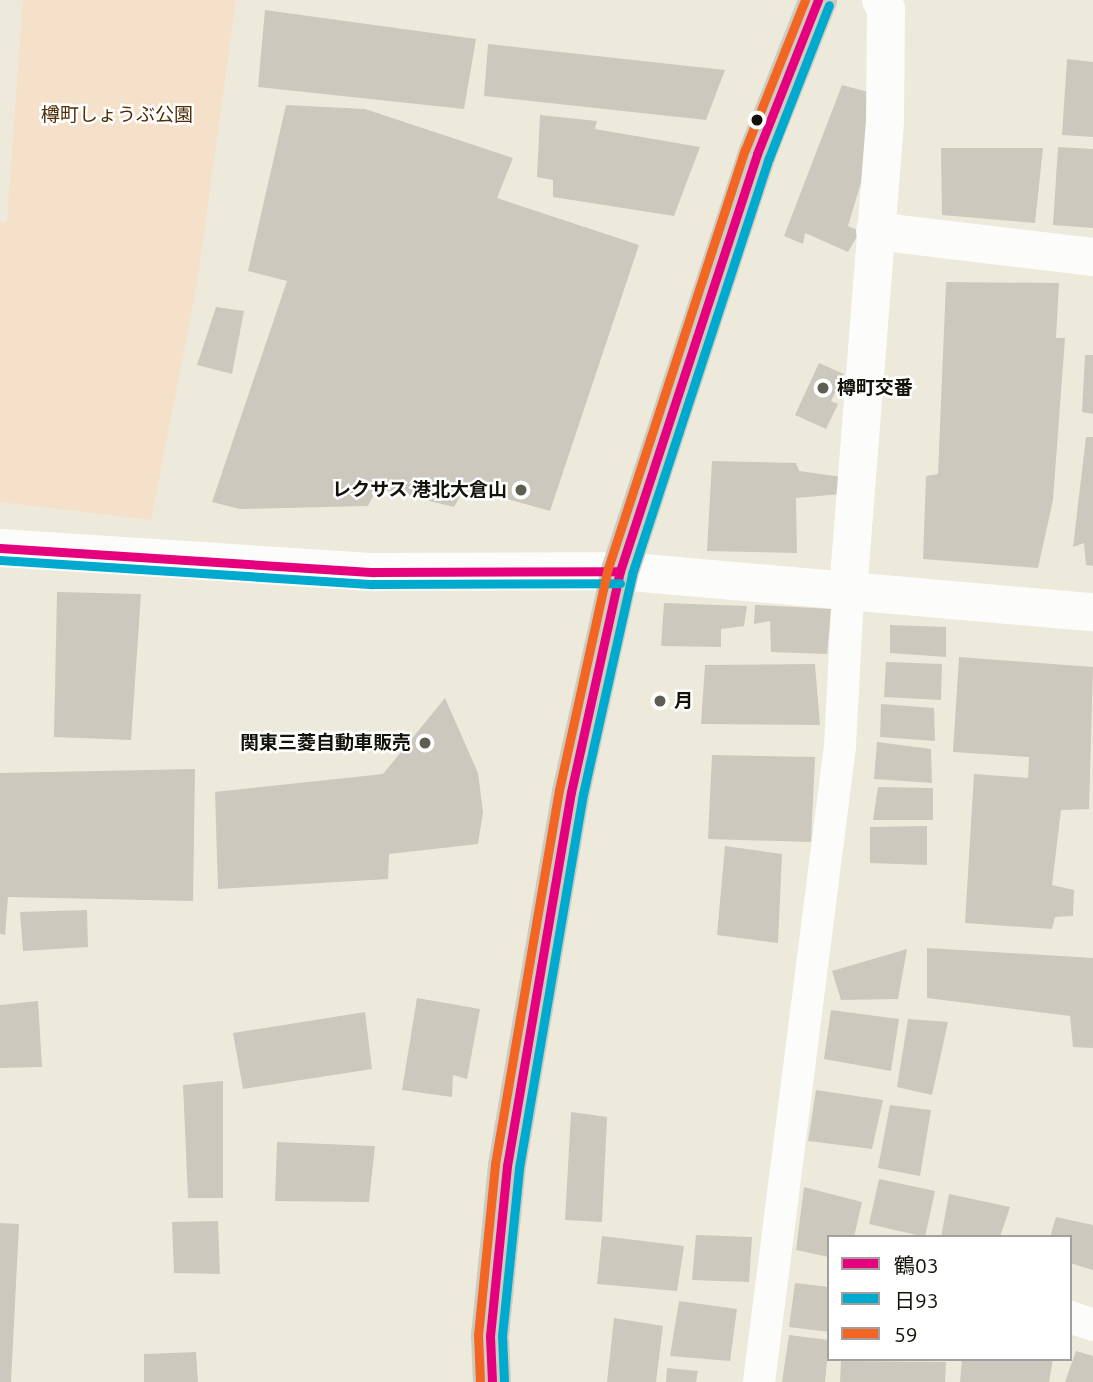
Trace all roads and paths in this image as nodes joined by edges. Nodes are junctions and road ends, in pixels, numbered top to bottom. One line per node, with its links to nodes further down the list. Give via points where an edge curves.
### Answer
1 (818, 0): 6 (main road, via 757,154)
2 (881, 0): 3 (street, via 886,9 885,121)
3 (875, 231): 4 (street); 7 (street)
4 (1093, 257)
5 (0, 548): 6 (street, via 374,572)
6 (620, 571): 7 (street); 11 (main road, via 571,792 509,1153 489,1336)
7 (848, 591): 8 (street); 12 (lane, via 840,746)
8 (1093, 612)
9 (1072, 1318): 10 (lane)
10 (1093, 1325)
11 (492, 1382)
12 (759, 1382)

